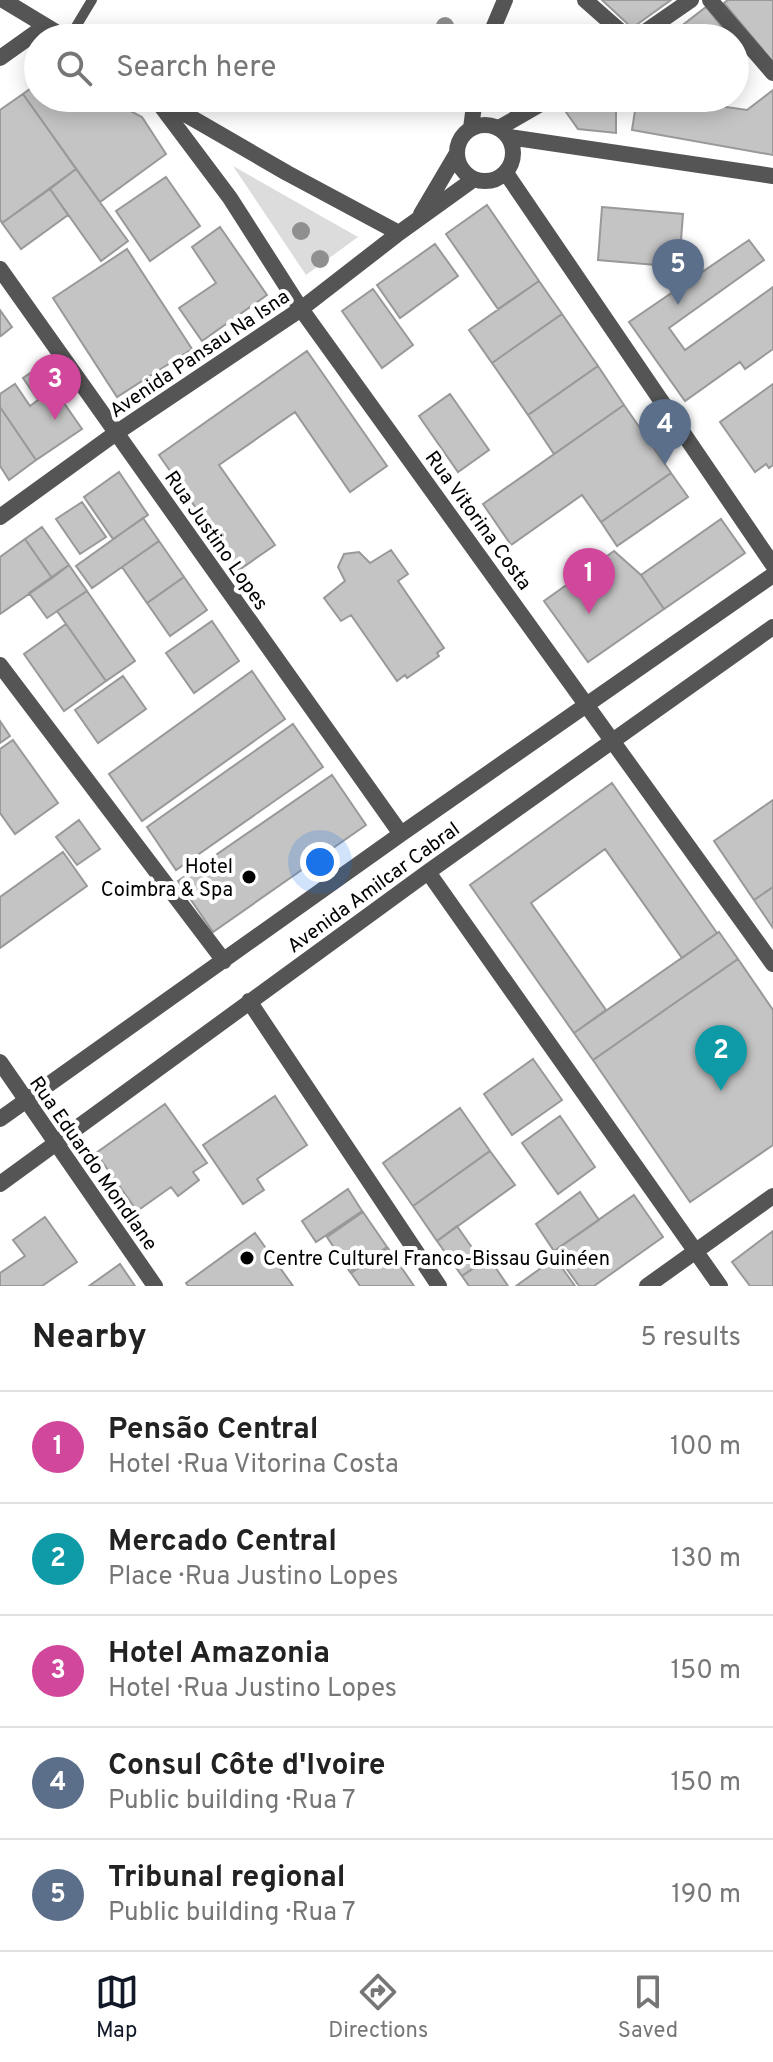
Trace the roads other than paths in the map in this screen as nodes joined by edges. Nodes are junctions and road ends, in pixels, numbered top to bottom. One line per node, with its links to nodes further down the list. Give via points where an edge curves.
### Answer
1 (3, 0): 7 (street)
2 (92, 0): 8 (lane)
3 (505, 0): 9 (street)
4 (585, 0): 10 (street)
5 (691, 0): 11 (street)
6 (710, 0): 12 (street)
7 (42, 24)
8 (77, 24)
9 (495, 24)
10 (612, 24)
11 (656, 24)
12 (731, 24)
13 (24, 41): 15 (street)
14 (749, 45): 16 (street)
15 (0, 58)
16 (773, 73)
17 (167, 112): 30 (street, Rua Vitorina Costa)
18 (181, 112): 28 (street)
19 (473, 112): 21 (street)
20 (532, 112): 22 (street)
21 (471, 128): 22 (street, via 491,124); 23 (street, via 458,143)
22 (504, 132): 24 (street, via 514,153); 25 (street)
23 (457, 153): 26 (street, via 465,173); 27 (street, Avenida Pansau Na Isna)
24 (506, 173): 26 (street, via 491,181); 33 (street)
25 (770, 173)
26 (474, 179): 27 (street, Avenida Pansau Na Isna)
27 (418, 219): 28 (street, Avenida Pansau Na Isna)
28 (399, 233): 30 (street, Avenida Pansau Na Isna)
29 (0, 269): 31 (street, Rua Justino Lopes)
30 (301, 309): 31 (street, Avenida Pansau Na Isna); 37 (street, Rua Vitorina Costa)
31 (116, 433): 32 (street, Avenida Pansau Na Isna); 39 (street, Rua Justino Lopes)
32 (0, 517)
33 (773, 565)
34 (773, 575): 37 (street, Avenida Amilcar Cabral)
35 (773, 627): 38 (street, Avenida Amilcar Cabral)
36 (0, 665): 41 (street)
37 (587, 703): 38 (street, Rua Vitorina Costa); 39 (street, Avenida Amilcar Cabral)
38 (614, 741): 40 (street, Avenida Amilcar Cabral); 42 (street, Rua Vitorina Costa)
39 (401, 834): 41 (street, Avenida Amilcar Cabral)
40 (428, 872): 43 (street, Avenida Amilcar Cabral); 50 (street)
41 (224, 961): 45 (street, Avenida Amilcar Cabral)
42 (773, 964)
43 (249, 1001): 47 (street, Avenida Amilcar Cabral); 52 (street)
44 (0, 1062): 45 (street, Rua Eduardo Mondlane)
45 (27, 1100): 46 (street, Avenida Amilcar Cabral); 47 (street, Rua Eduardo Mondlane)
46 (0, 1119)
47 (56, 1145): 48 (street, Avenida Amilcar Cabral); 51 (street, Rua Eduardo Mondlane)
48 (0, 1184)
49 (773, 1196): 50 (street)
50 (695, 1251): 53 (street); 54 (street)
51 (155, 1286)
52 (439, 1286)
53 (647, 1286)
54 (720, 1286)

